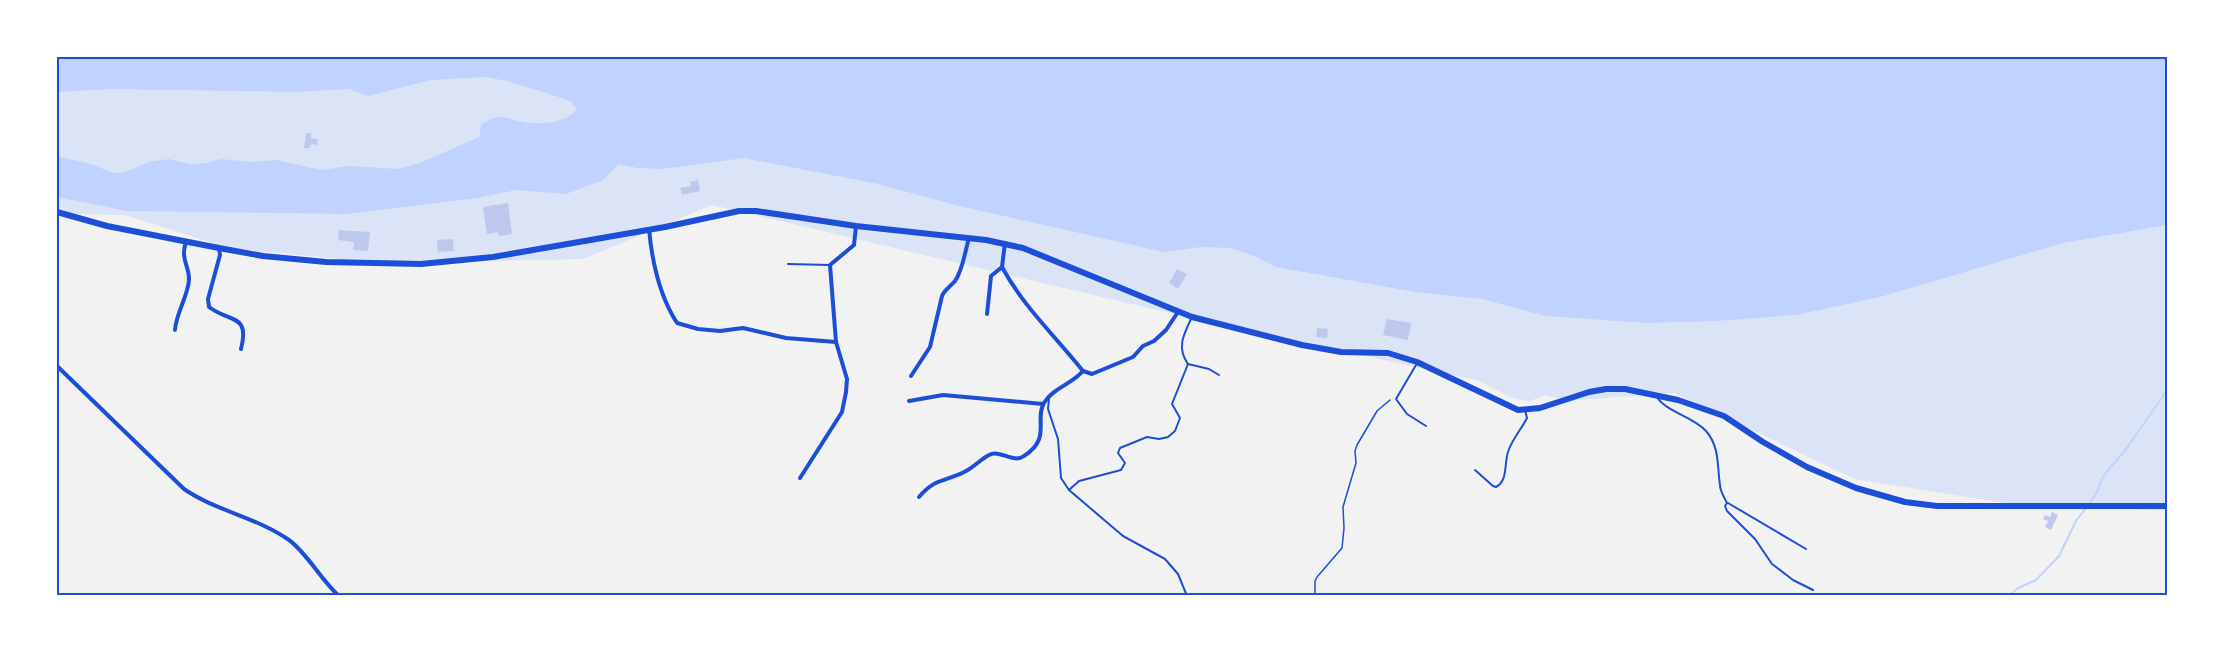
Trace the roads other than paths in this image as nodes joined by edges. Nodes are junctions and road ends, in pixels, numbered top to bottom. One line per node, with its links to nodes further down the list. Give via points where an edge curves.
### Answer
1 (57, 212): 5 (main road)
2 (856, 226): 3 (main road, via 738,211); 4 (main road); 9 (street, via 854,245)
3 (649, 229): 7 (main road, via 494,257 421,264 326,262); 15 (street, via 660,290 677,323 698,329 743,328 786,338)
4 (969, 238): 6 (main road); 22 (street, via 958,275 942,296 930,347)
5 (186, 242): 7 (main road); 14 (street, via 183,259 189,282)
6 (1005, 243): 10 (street); 11 (main road)
7 (219, 248): 16 (street, via 208,307 242,325)
8 (788, 264): 9 (lane)
9 (830, 265): 15 (street)
10 (1002, 267): 12 (street, via 991,276); 20 (street, via 1032,313)
11 (1178, 312): 13 (main road); 20 (street, via 1166,330 1133,357 1092,374)
12 (987, 314)
13 (1191, 317): 17 (main road, via 1302,345 1341,352 1388,353); 18 (lane, via 1181,341)
14 (175, 330)
15 (836, 342): 30 (street, via 847,379 845,402)
16 (241, 349)
17 (1417, 362): 27 (main road, via 1510,407); 28 (lane, via 1396,399 1412,419)
18 (1188, 364): 21 (lane); 31 (lane, via 1172,404 1179,418 1175,431 1168,437 1147,437 1120,448 1118,453 1125,463 1121,470 1079,481)
19 (57, 366): 37 (street, via 184,489 291,541)
20 (1083, 371): 24 (street)
21 (1219, 375)
22 (911, 376)
23 (1655, 396): 27 (main road, via 1606,389); 33 (lane, via 1697,423 1711,437 1718,457 1720,488); 34 (main road, via 1724,416 1807,467 1905,502 1937,506)
24 (1049, 398): 26 (street); 31 (lane, via 1061,478)
25 (909, 401): 26 (street, via 943,395)
26 (1043, 404): 32 (street, via 1041,437 1022,458 989,455 964,472 929,486)
27 (1525, 410): 29 (lane, via 1527,418 1507,454 1500,486 1493,486)
28 (1426, 426)
29 (1475, 470)
30 (800, 478)
31 (1069, 490): 38 (lane, via 1123,536 1165,559 1178,574)
32 (919, 497)
33 (1727, 503): 35 (lane); 36 (lane, via 1727,511 1755,539 1772,564)
34 (2167, 506)
35 (1806, 549)
36 (1813, 590)
37 (339, 596)
38 (1187, 596)

